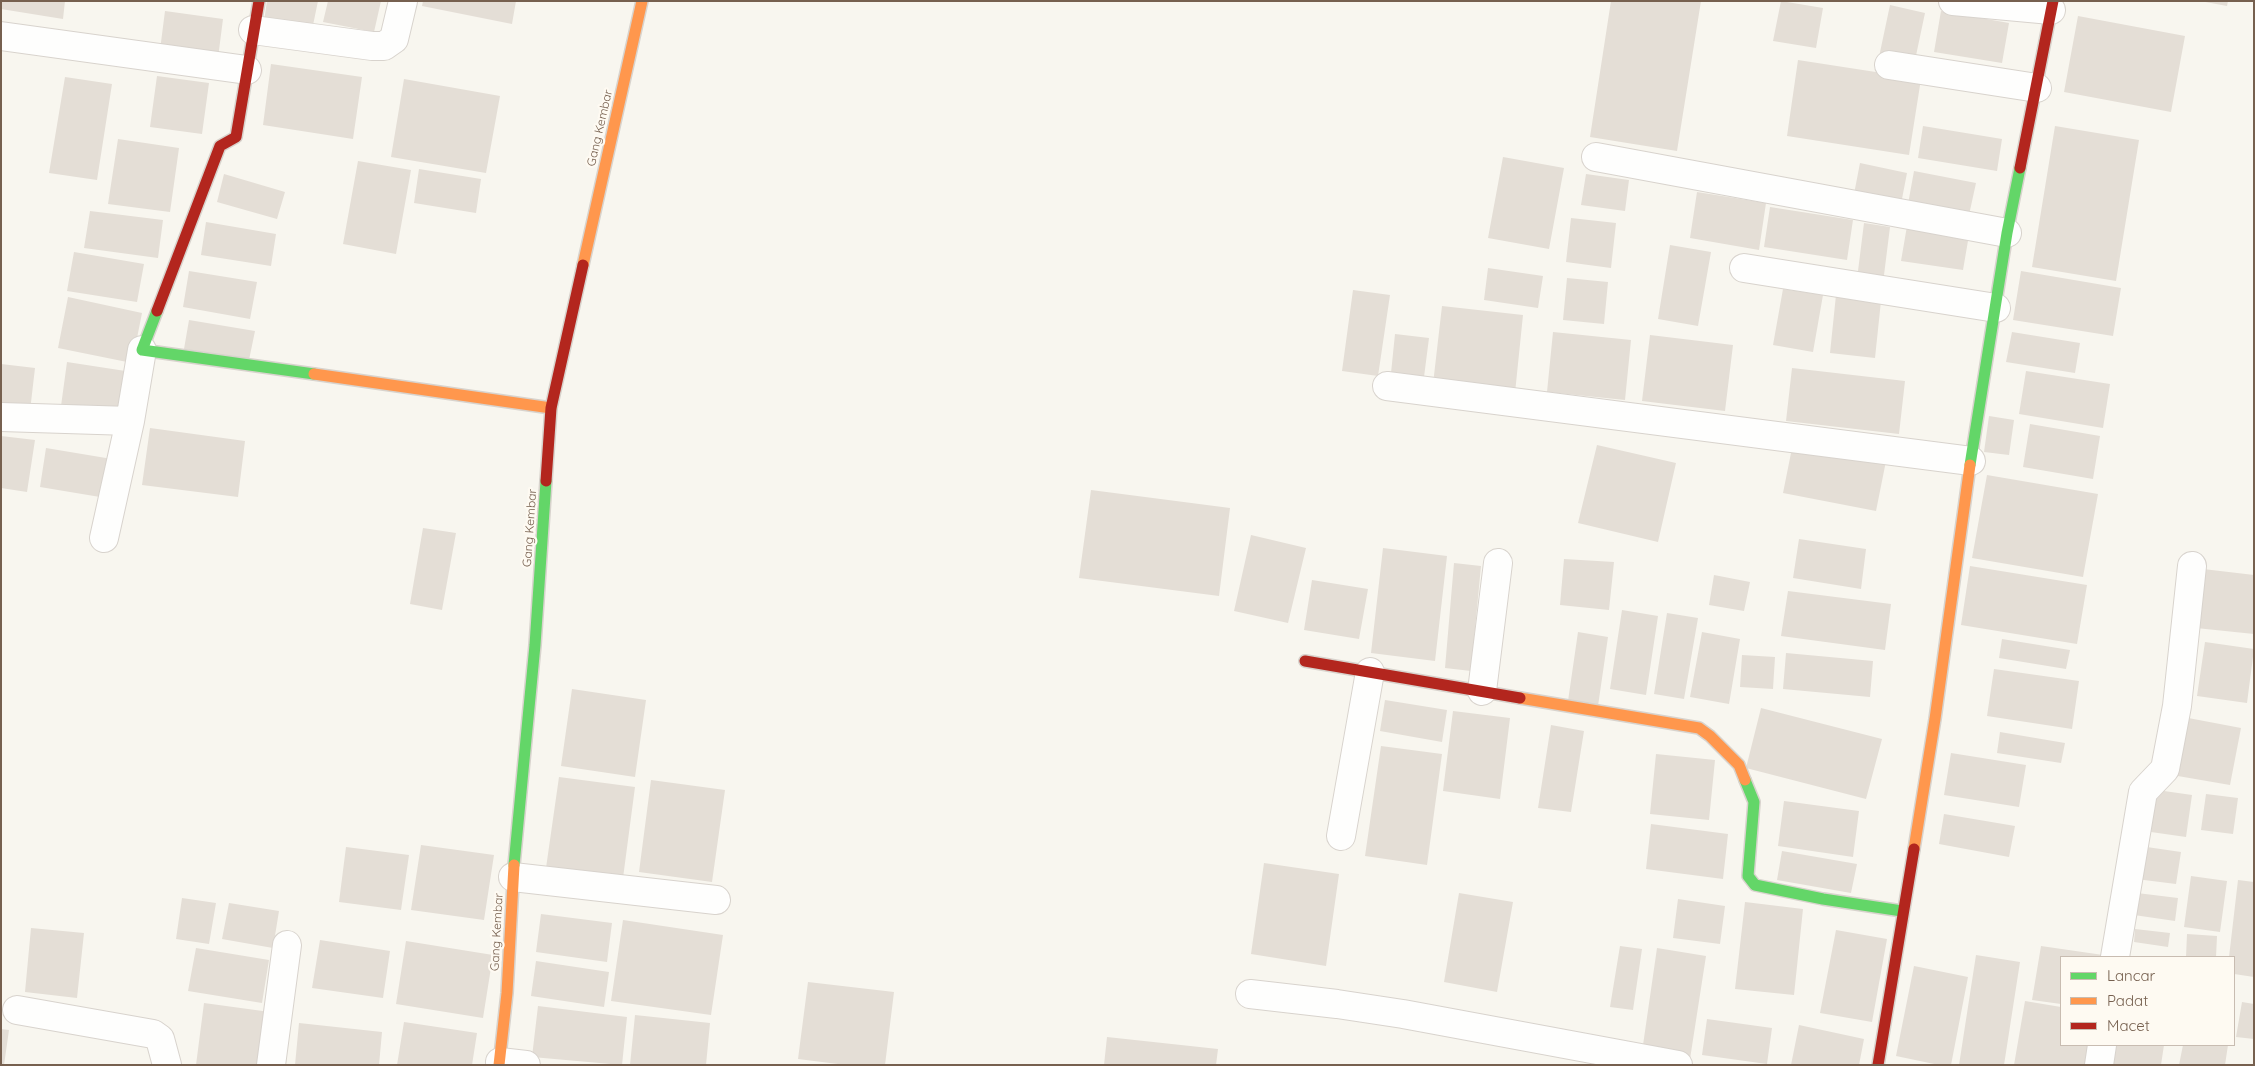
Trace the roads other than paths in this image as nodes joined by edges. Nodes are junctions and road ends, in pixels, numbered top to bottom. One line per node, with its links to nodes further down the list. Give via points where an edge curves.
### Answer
1 (259, 1): 6 (street)
2 (403, 1): 6 (street, via 394,39 384,46)
3 (642, 1): 17 (street, Gang Kembar)
4 (1953, 1): 5 (street)
5 (2052, 5): 10 (street)
6 (253, 30): 9 (street)
7 (1, 36): 9 (street)
8 (1889, 65): 10 (street)
9 (247, 70): 15 (street, via 236,137 220,146)
10 (2037, 88): 12 (street)
11 (1596, 157): 12 (street)
12 (2007, 233): 14 (street)
13 (1744, 268): 14 (street)
14 (1996, 308): 20 (street)
15 (142, 350): 17 (street); 19 (street)
16 (1387, 386): 20 (street)
17 (552, 408): 28 (street, Gang Kembar, via 535,645)
18 (1, 417): 19 (street)
19 (130, 421): 21 (street)
20 (1971, 460): 30 (street, via 1935,719)
21 (104, 538)
22 (1498, 563): 26 (street)
23 (2192, 566): 32 (street, via 2177,706 2165,769 2143,792)
24 (1305, 661): 25 (street)
25 (1370, 672): 26 (street); 27 (street)
26 (1482, 690): 30 (street, via 1699,728 1739,765 1754,802 1748,876 1755,885)
27 (1341, 836)
28 (513, 877): 29 (street); 36 (street, Gang Kembar)
29 (716, 900)
30 (1902, 911): 41 (street)
31 (287, 945): 38 (street)
32 (2115, 956)
33 (1250, 994): 40 (street, via 1403,1014)
34 (17, 1010): 37 (street, via 153,1034 160,1039)
35 (2102, 1046): 42 (street)
36 (500, 1063): 39 (street)
37 (167, 1065)
38 (271, 1065)
39 (526, 1065)
40 (1678, 1065)
41 (1878, 1065)
42 (2099, 1065)

